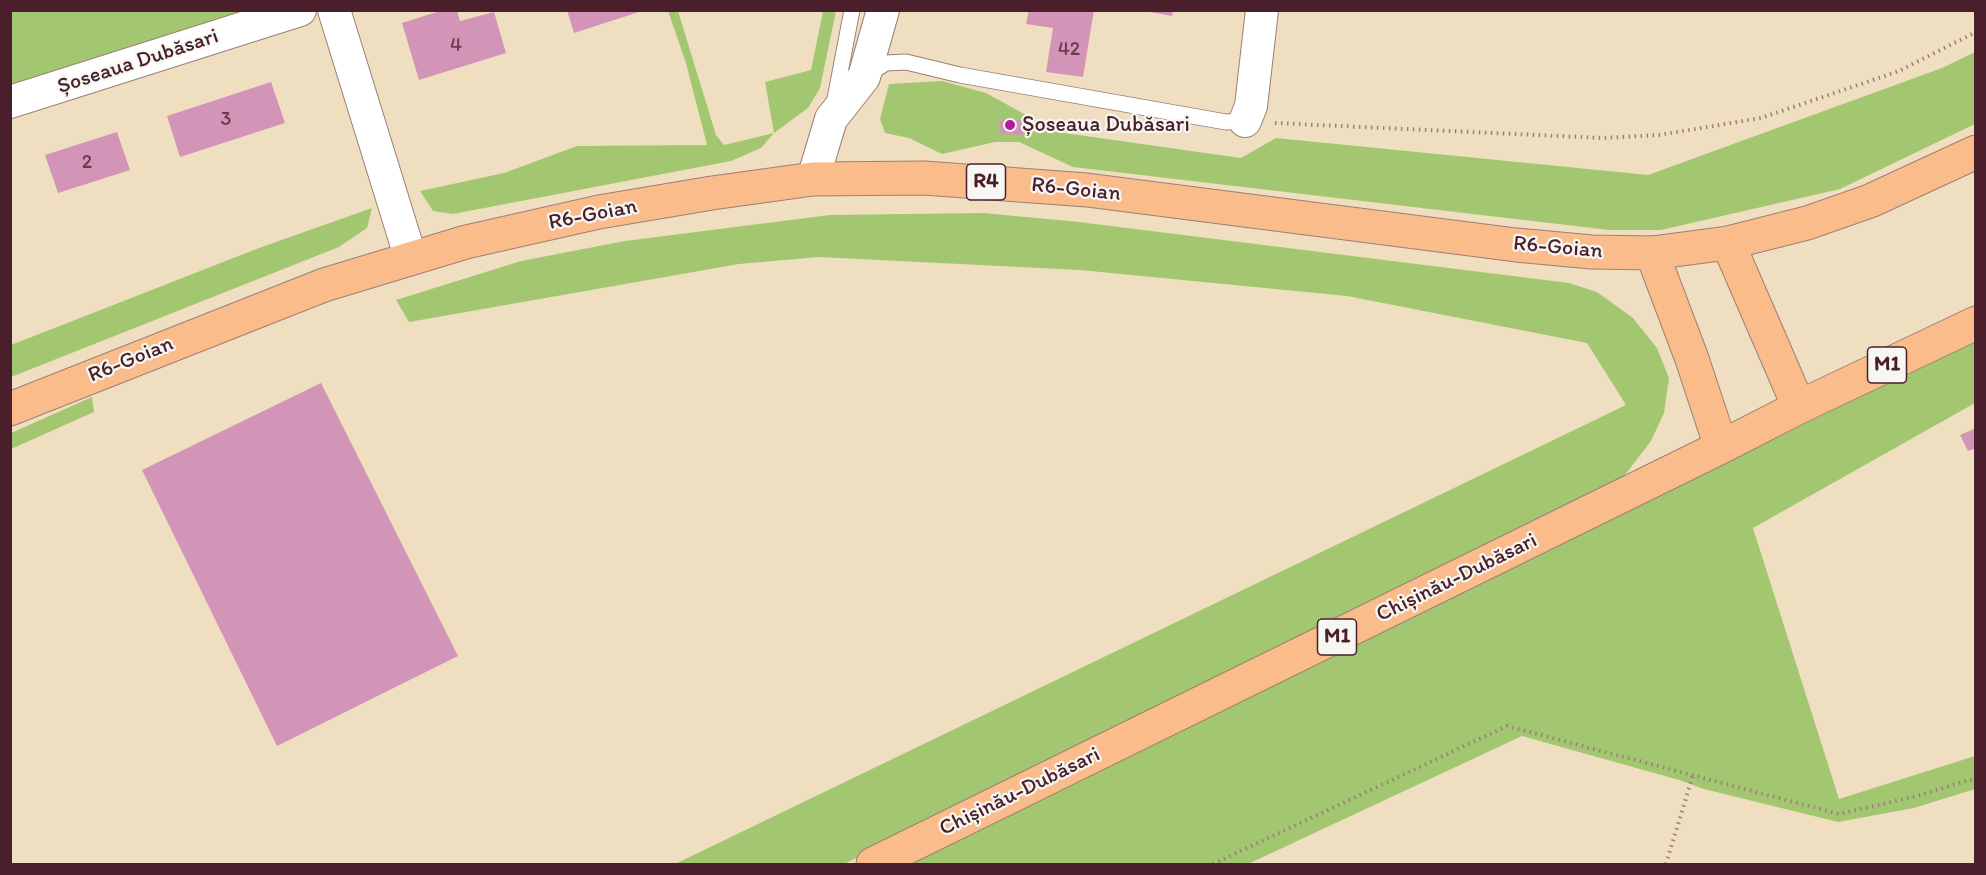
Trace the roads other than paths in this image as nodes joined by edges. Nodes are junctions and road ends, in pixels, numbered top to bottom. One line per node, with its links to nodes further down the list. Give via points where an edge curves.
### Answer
1 (300, 10): 7 (street, Șoseaua Dubăsari)
2 (334, 10): 14 (street)
3 (852, 10): 8 (lane)
4 (883, 10): 6 (street)
5 (1262, 10): 9 (street, via 1251,106)
6 (864, 76): 8 (street); 9 (lane, via 886,63 906,62 1226,122)
7 (10, 102)
8 (831, 119): 11 (street)
9 (1245, 121)
10 (1976, 152): 12 (main road, R6-Goian / R4, via 1870,201 1807,223)
11 (813, 179): 13 (main road, R6-Goian / R4, via 924,178 1031,185 1516,245); 14 (main road, R6-Goian / R4, via 599,212 466,242)
12 (1728, 243): 13 (main road, R6-Goian / R4); 16 (main road)
13 (1652, 253): 18 (main road)
14 (411, 259): 17 (main road, R6-Goian / R4, via 324,285)
15 (1976, 323): 16 (main road, Chișinău-Dubăsari / M1)
16 (1799, 407): 18 (main road, Chișinău-Dubăsari / M1)
17 (10, 409)
18 (1721, 447): 19 (main road, Chișinău-Dubăsari / M1)
19 (873, 864)

